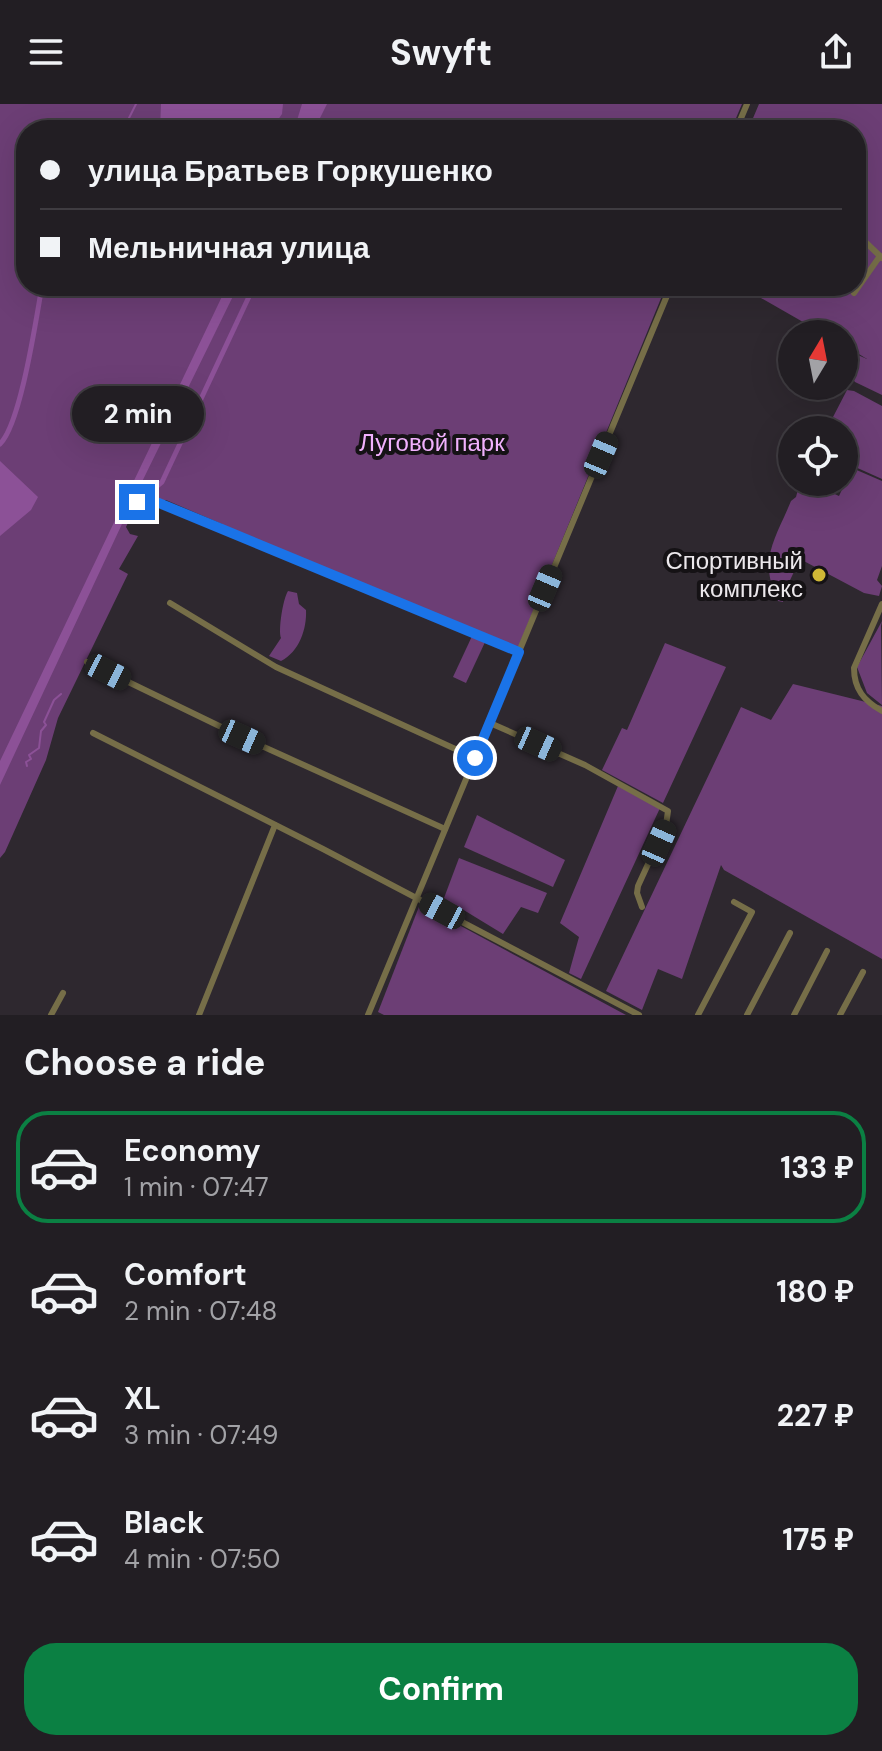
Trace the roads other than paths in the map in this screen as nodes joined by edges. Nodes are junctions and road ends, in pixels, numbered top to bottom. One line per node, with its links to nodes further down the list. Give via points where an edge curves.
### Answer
1 (866, 243): 2 (street)
2 (881, 257): 3 (street)
3 (866, 277)
4 (667, 296): 8 (street)
5 (137, 502): 8 (street, via 159,503)
6 (170, 603): 13 (street, via 276,667)
7 (882, 604): 10 (street, via 854,668 862,696)
8 (519, 652): 11 (street)
9 (87, 662): 15 (street)
10 (882, 711)
11 (490, 723): 13 (street); 18 (street, via 585,765 668,811 638,886)
12 (93, 733): 14 (street)
13 (475, 758): 15 (street)
14 (275, 825): 16 (street); 24 (street)
15 (445, 829): 16 (street)
16 (416, 899): 25 (street); 26 (street)
17 (734, 902): 27 (street, via 752,912)
18 (642, 907)
19 (790, 933): 28 (street)
20 (827, 951): 29 (street)
21 (863, 972): 30 (street)
22 (63, 993): 23 (street)
23 (51, 1015)
24 (199, 1015)
25 (368, 1015)
26 (639, 1015)
27 (698, 1015)
28 (747, 1015)
29 (794, 1015)
30 (840, 1015)

